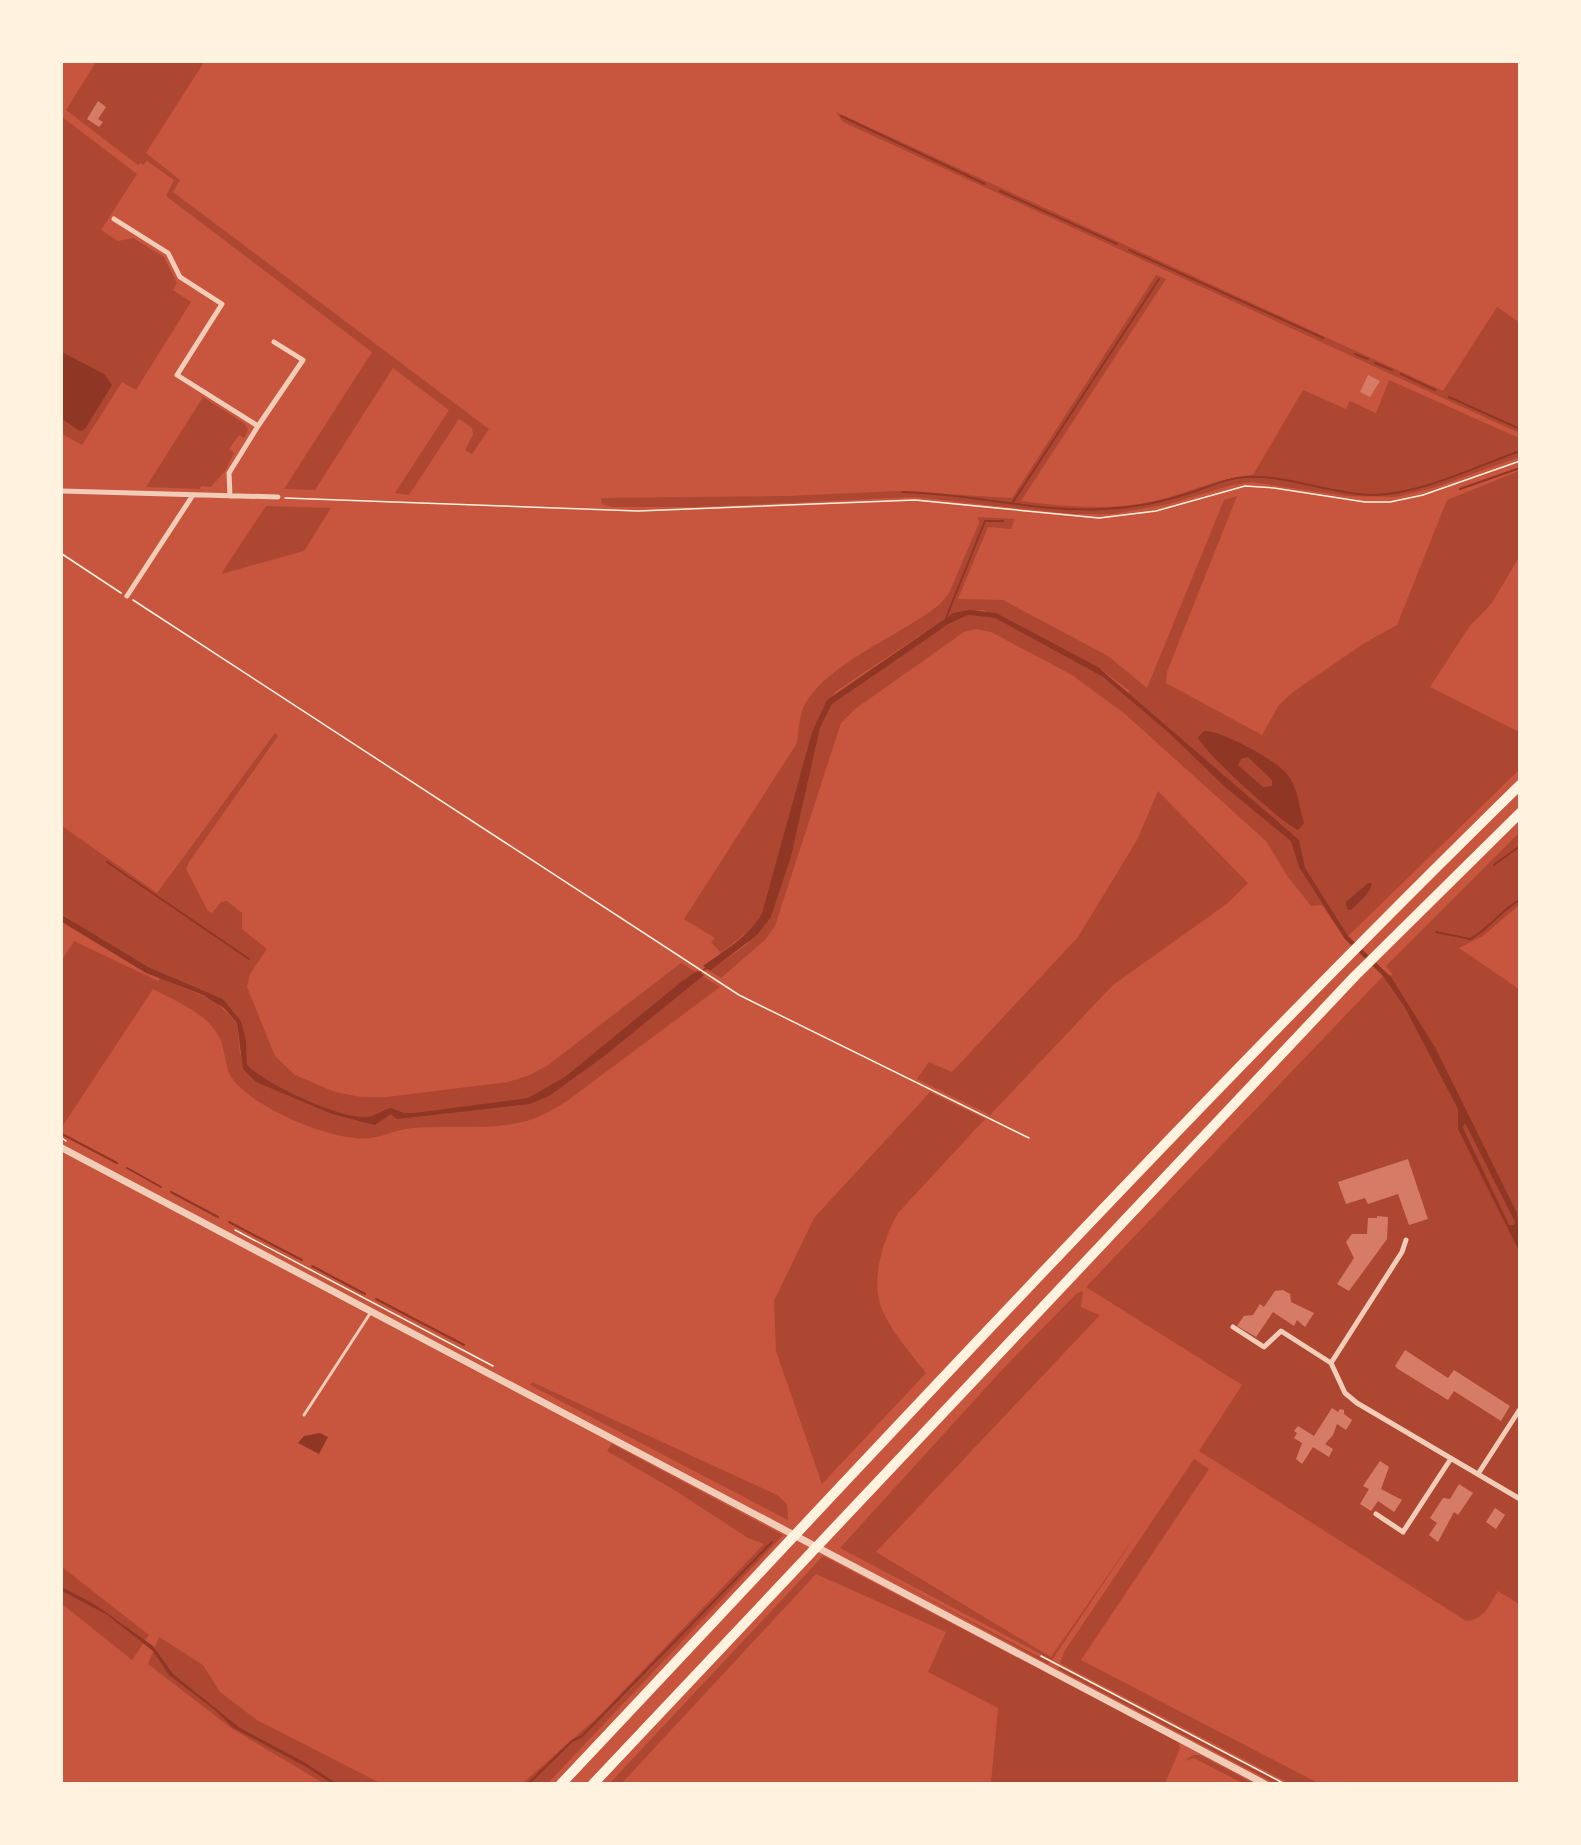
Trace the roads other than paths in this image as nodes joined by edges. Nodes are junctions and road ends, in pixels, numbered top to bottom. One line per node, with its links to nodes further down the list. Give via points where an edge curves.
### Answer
1 (114, 219): 3 (street, via 168,253 180,277 222,304 177,375)
2 (274, 342): 3 (street, via 303,360)
3 (258, 426): 6 (street, via 229,473)
4 (62, 491): 5 (street)
5 (193, 495): 6 (street); 8 (street)
6 (230, 496): 7 (street)
7 (278, 498)
8 (127, 596)
9 (1520, 785): 24 (highway, via 1341,962)
10 (1520, 813): 12 (highway)
11 (1520, 820): 12 (highway)
12 (1489, 842): 25 (highway, via 1355,976)
13 (62, 1148): 15 (street)
14 (1406, 1240): 17 (street)
15 (372, 1311): 19 (lane); 26 (street)
16 (1233, 1327): 17 (street, via 1264,1347 1281,1331)
17 (1331, 1363): 20 (street, via 1352,1399)
18 (1520, 1409): 21 (street)
19 (304, 1415)
20 (1450, 1460): 21 (street); 23 (street, via 1403,1532)
21 (1478, 1474): 22 (street)
22 (1520, 1499)
23 (1376, 1514)
24 (561, 1784)
25 (593, 1784)
26 (1265, 1784)

